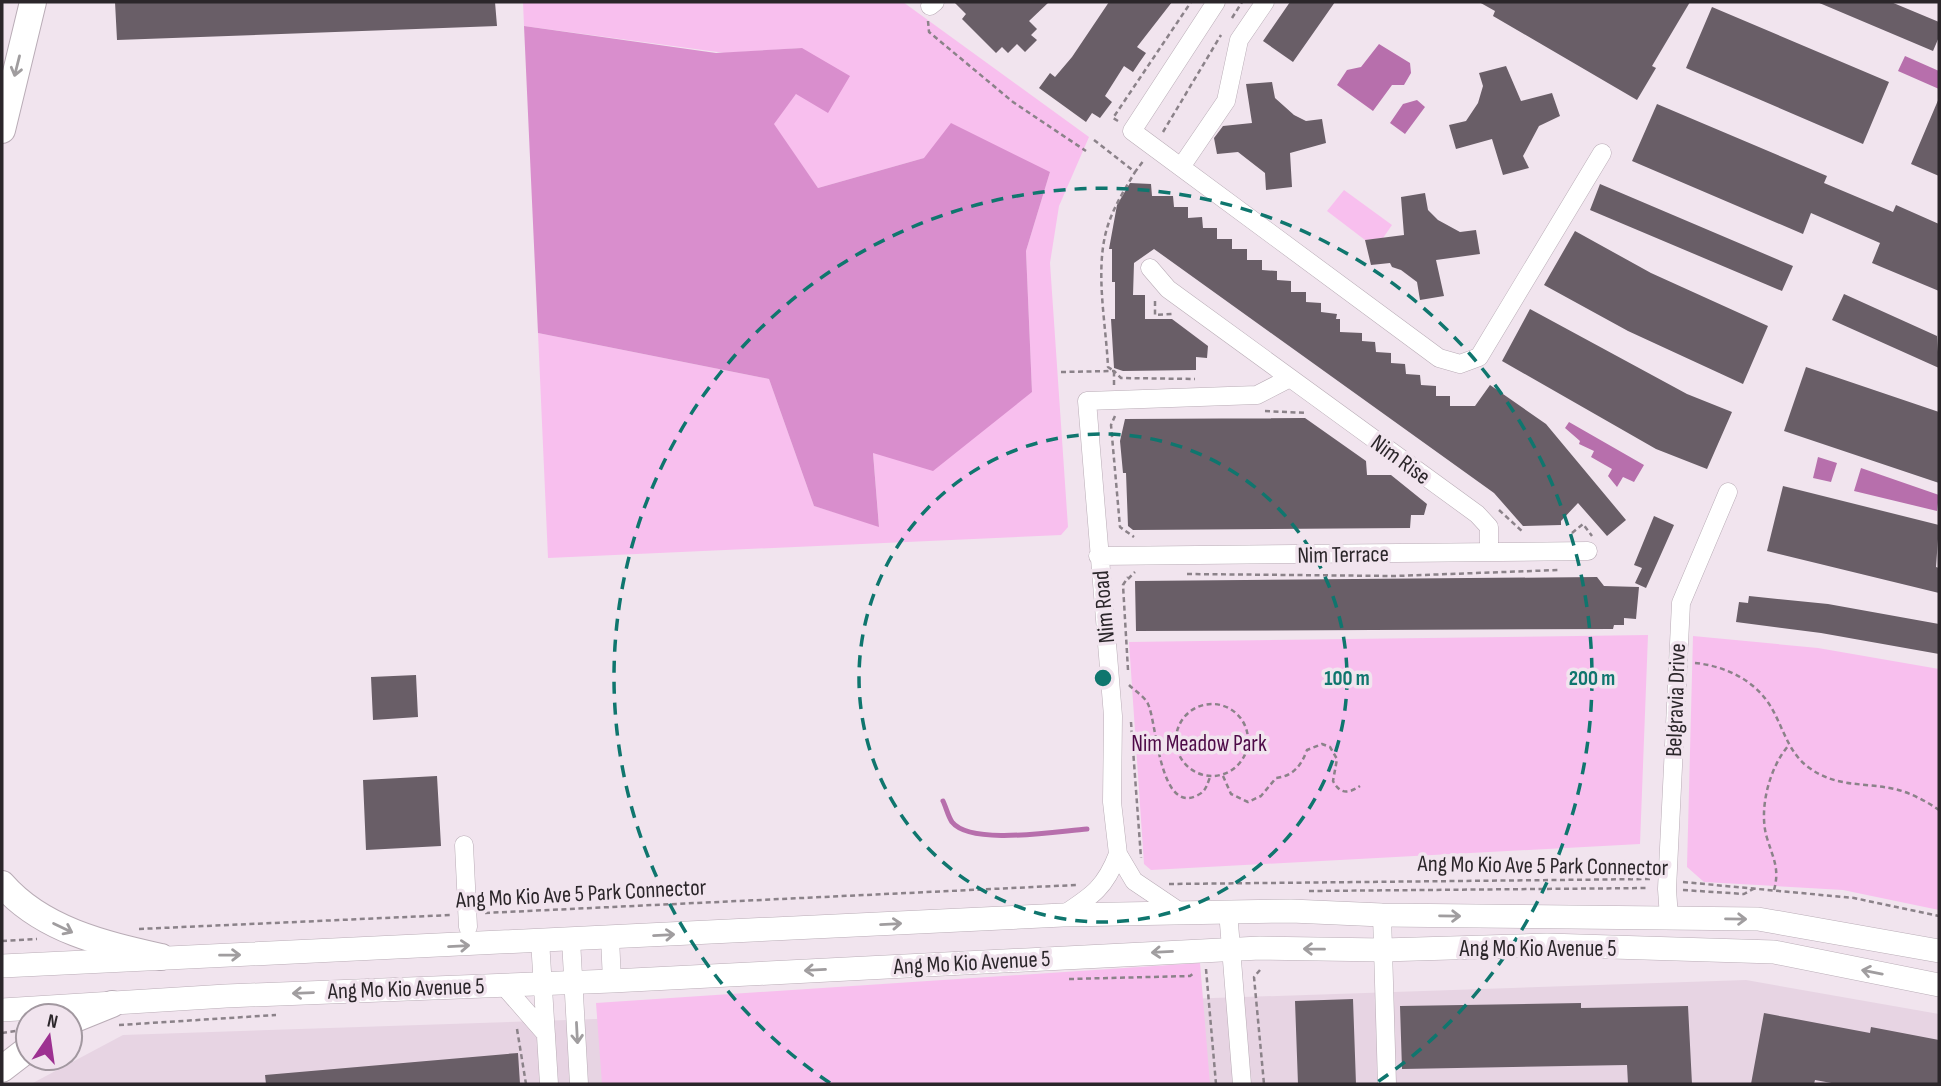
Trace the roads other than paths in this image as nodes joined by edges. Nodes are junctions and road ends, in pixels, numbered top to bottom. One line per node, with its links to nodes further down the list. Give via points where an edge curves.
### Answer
1 (33, 2): 4 (highway, one-way to 4)
2 (1216, 2): 6 (street, via 1132,131)
3 (1265, 2): 6 (street, via 1239,40 1226,102)
4 (2, 130)
5 (1602, 153): 6 (street, via 1479,357 1460,364 1439,358)
6 (1181, 167)
7 (1150, 268): 8 (street, Nim Rise, via 1168,289)
8 (1290, 378): 11 (street, Nim Rise, via 1477,514 1489,527); 12 (street, Nim Road, via 1257,394 1119,407 1087,401)
9 (1728, 492): 20 (street, Belgravia Drive, via 1681,603)
10 (1593, 547): 11 (street, Nim Terrace)
11 (1489, 552): 12 (street, Nim Terrace, via 1132,564)
12 (1098, 556): 14 (street, Nim Road)
13 (464, 845): 21 (street)
14 (1118, 854): 17 (street, via 1134,881); 18 (street, via 1108,878 1093,896)
15 (2, 884): 28 (highway, one-way to 28, via 62,929)
16 (1228, 911): 17 (main road, Ang Mo Kio Avenue 5); 19 (main road, Ang Mo Kio Avenue 5); 25 (street)
17 (1180, 912): 18 (main road, Ang Mo Kio Avenue 5)
18 (1063, 915): 22 (main road, Ang Mo Kio Avenue 5, one-way to 18)
19 (1382, 915): 20 (main road, Ang Mo Kio Avenue 5, one-way to 20); 26 (street)
20 (1669, 918): 27 (main road, Ang Mo Kio Avenue 5, one-way to 27, via 1758,919)
21 (468, 920)
22 (610, 938): 24 (main road, Ang Mo Kio Avenue 5); 30 (street)
23 (540, 940): 24 (main road, Ang Mo Kio Avenue 5); 28 (main road, Ang Mo Kio Avenue 5, one-way to 23); 32 (street)
24 (571, 940): 31 (street)
25 (1230, 949): 26 (main road, Ang Mo Kio Avenue 5, one-way to 25); 30 (main road, Ang Mo Kio Avenue 5, one-way to 30); 41 (street)
26 (1382, 950): 34 (main road, Ang Mo Kio Avenue 5, one-way to 26, via 1774,952 1547,945); 42 (street)
27 (1939, 951)
28 (161, 957): 29 (main road, Ang Mo Kio Avenue 5)
29 (2, 966)
30 (612, 981): 31 (main road, Ang Mo Kio Avenue 5)
31 (575, 982): 32 (main road, Ang Mo Kio Avenue 5); 40 (street, one-way to 40)
32 (542, 984): 33 (main road, Ang Mo Kio Avenue 5); 38 (street)
33 (503, 985): 35 (main road, Ang Mo Kio Avenue 5, one-way to 35); 38 (street)
34 (1939, 985)
35 (112, 1004): 36 (main road, Ang Mo Kio Avenue 5); 37 (highway)
36 (2, 1010)
37 (84, 1015)
38 (546, 1034): 39 (street)
39 (549, 1084)
40 (579, 1084)
41 (1242, 1084)
42 (1387, 1084)

